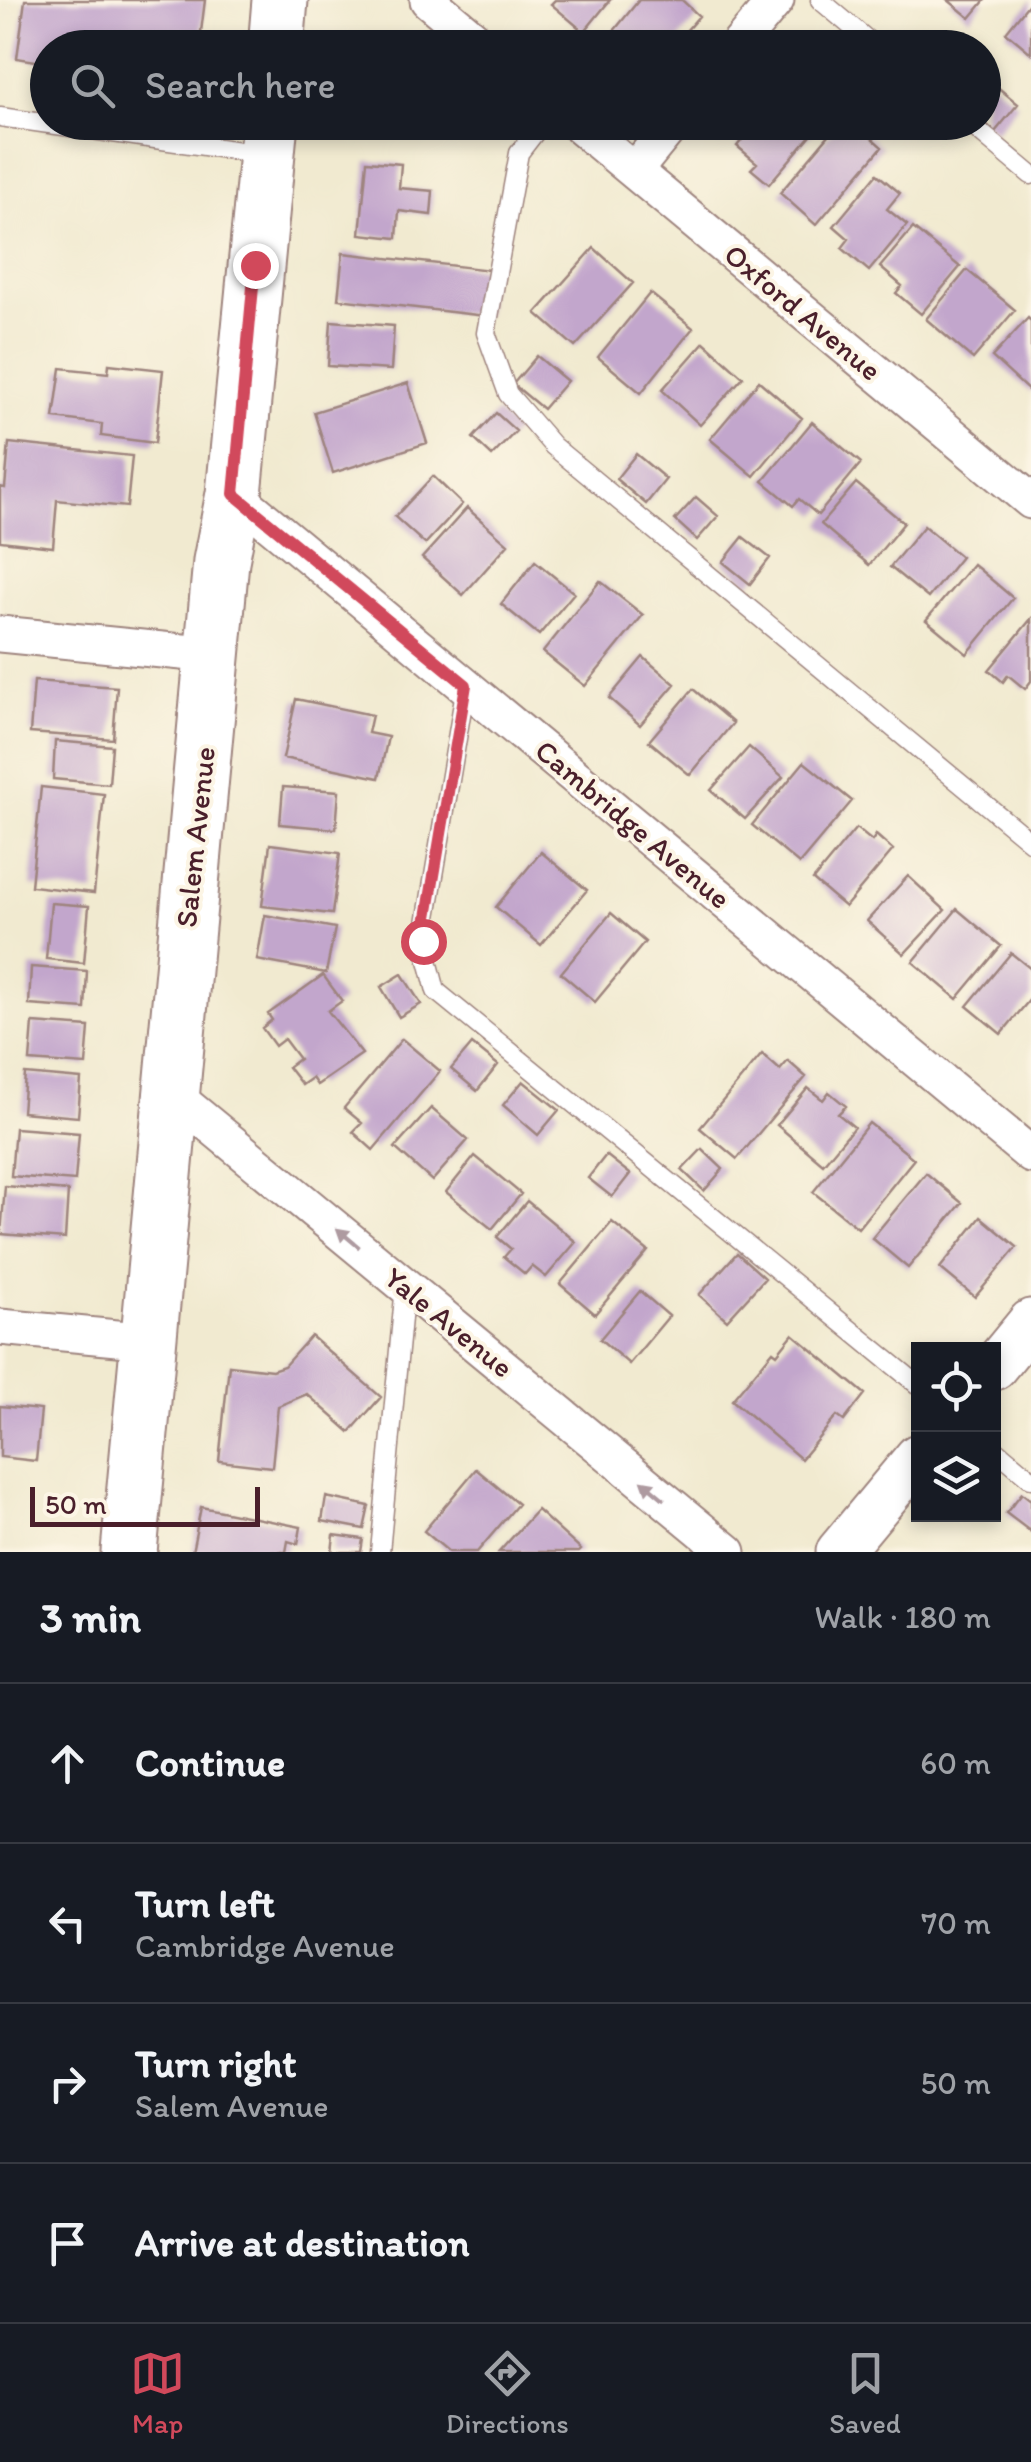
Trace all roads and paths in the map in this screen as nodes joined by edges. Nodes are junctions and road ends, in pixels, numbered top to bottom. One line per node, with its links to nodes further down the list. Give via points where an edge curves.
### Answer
1 (280, 0): 5 (main road)
2 (428, 0): 6 (street)
3 (776, 0): 7 (street)
4 (820, 0): 8 (lane)
5 (278, 30)
6 (464, 30)
7 (751, 30)
8 (856, 30)
9 (0, 117): 10 (lane)
10 (30, 119)
11 (268, 140): 18 (main road, Salem Avenue)
12 (530, 140): 23 (lane, via 520,153 486,333 508,394 552,446)
13 (597, 140): 16 (street, Oxford Avenue)
14 (659, 140): 16 (street)
15 (989, 140): 17 (lane)
16 (634, 171): 19 (street, Oxford Avenue)
17 (1031, 175)
18 (234, 494): 21 (main road, Salem Avenue); 22 (street, Cambridge Avenue)
19 (1031, 502)
20 (0, 634): 21 (street)
21 (213, 654): 24 (main road, Salem Avenue)
22 (466, 685): 25 (street, Cambridge Avenue); 31 (lane, via 423,941 436,991)
23 (1031, 842)
24 (170, 1092): 26 (street, Yale Avenue, one-way to 24); 29 (main road, Salem Avenue)
25 (1031, 1155)
26 (405, 1286): 36 (lane); 37 (street, Yale Avenue, one-way to 26)
27 (1031, 1322): 30 (street)
28 (0, 1326): 29 (street)
29 (150, 1341): 35 (main road, Salem Avenue)
30 (1001, 1358)
31 (911, 1379)
32 (1001, 1454): 34 (lane)
33 (911, 1465): 38 (street)
34 (1031, 1480)
35 (129, 1552)
36 (380, 1552)
37 (728, 1552)
38 (839, 1552)

